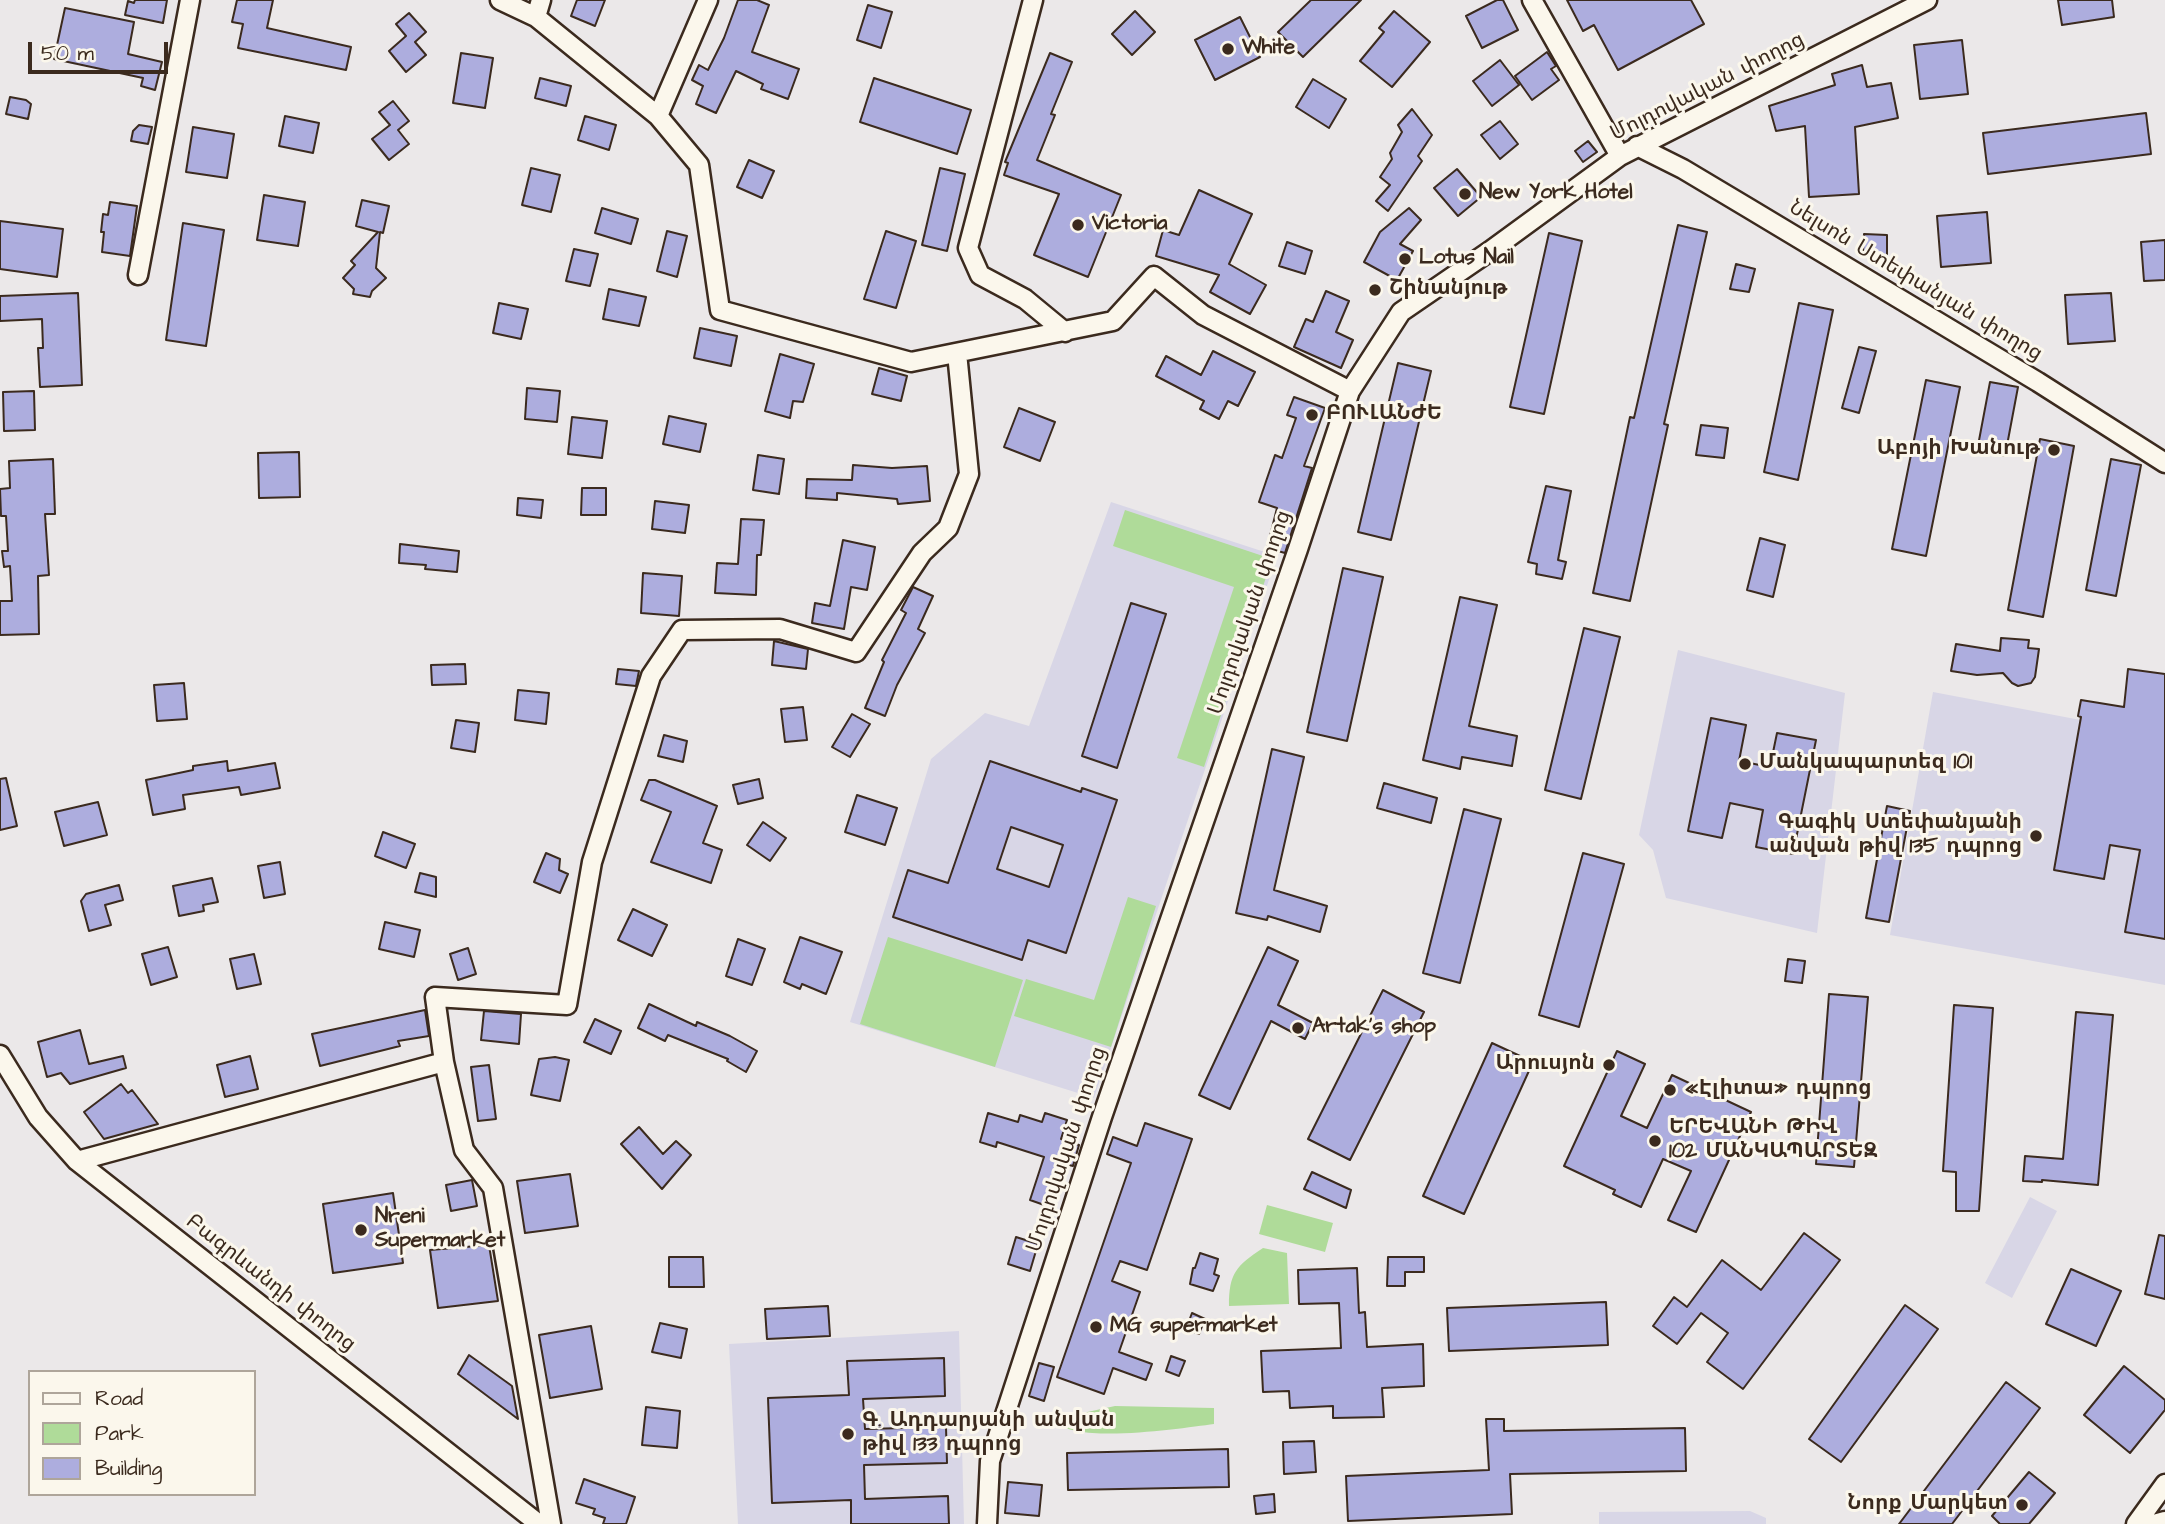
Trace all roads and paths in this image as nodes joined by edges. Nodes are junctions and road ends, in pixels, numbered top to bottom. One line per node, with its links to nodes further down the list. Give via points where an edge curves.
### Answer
1 (190, 0): 11 (street)
2 (500, 0): 7 (street)
3 (708, 0): 8 (street)
4 (1033, 0): 12 (street, via 968,248 979,275 1025,299)
5 (1532, 0): 10 (street)
6 (1927, 0): 9 (street, Մոլդովական փողոց)
7 (539, 9): 8 (street)
8 (658, 116): 13 (street, via 699,165 720,310 911,362)
9 (1637, 146): 10 (street, Մոլդովական փողոց); 15 (street, Նելսոն Ստեփանյան փողոց, via 1739,202)
10 (1620, 156): 14 (street, Մոլդովական փողոց, via 1401,312)
11 (138, 275)
12 (1065, 332): 13 (street); 14 (street, via 1113,321 1154,276 1203,315)
13 (957, 353): 17 (street, via 969,474 948,528 922,553 856,652 780,629 682,630 651,676 592,862 567,1005 435,997)
14 (1350, 391): 23 (street, Մոլդովական փողոց, via 1102,1117 990,1461)
15 (2165, 463)
16 (0, 1055): 18 (street, Բագրևանդի փողոց, via 38,1117)
17 (444, 1062): 18 (street); 22 (street, via 464,1150 493,1188)
18 (78, 1161): 21 (street, Բագրևանդի փողոց)
19 (2165, 1484): 24 (street)
20 (2165, 1521): 25 (street)
21 (539, 1524)
22 (551, 1524)
23 (987, 1524)
24 (2136, 1524)
25 (2154, 1524)

